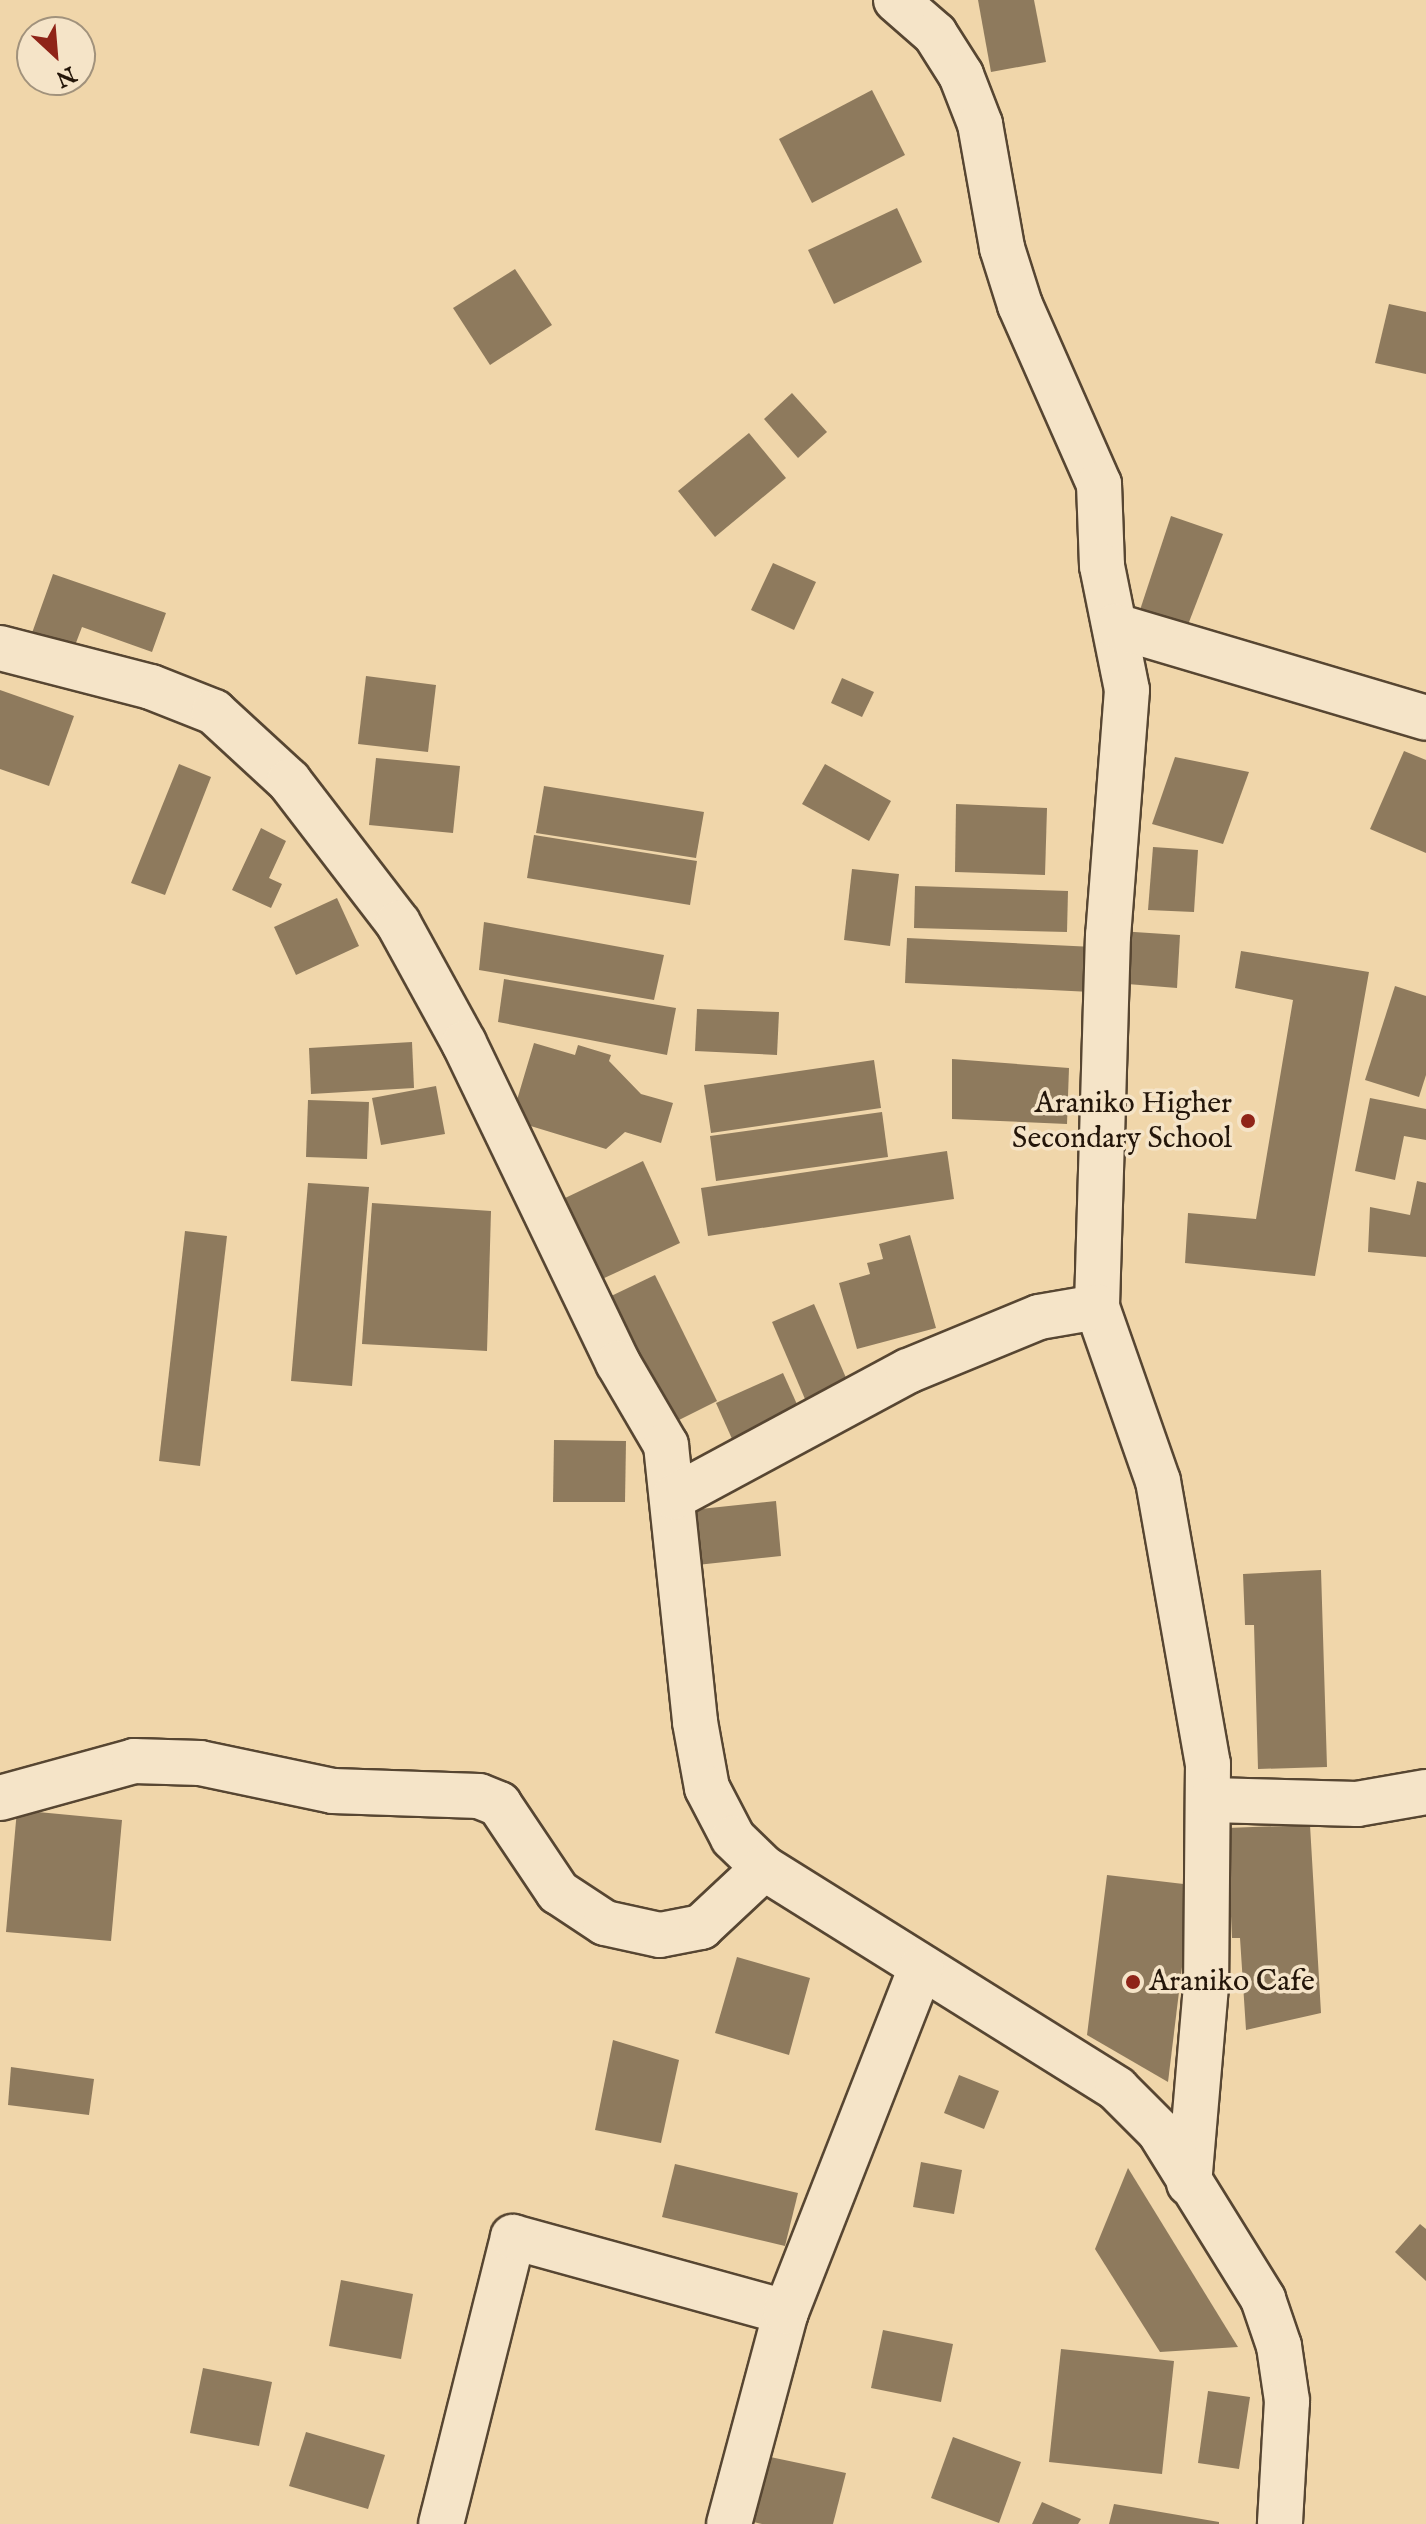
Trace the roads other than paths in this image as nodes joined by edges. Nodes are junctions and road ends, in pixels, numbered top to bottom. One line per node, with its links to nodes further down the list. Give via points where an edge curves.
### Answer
1 (896, 0): 2 (street, via 935,34 961,75 980,124 1002,248 1020,305 1099,484 1102,566)
2 (1116, 626): 4 (street); 5 (street, via 1127,690 1108,935)
3 (0, 648): 6 (street, via 151,687 214,712 289,781 362,872 431,977 618,1363 666,1445)
4 (1426, 718)
5 (1097, 1307): 6 (street, via 1039,1317 908,1371); 9 (street, via 1158,1481)
6 (674, 1497): 10 (street, via 695,1722 707,1788 733,1838)
7 (1426, 1792): 9 (street, via 1357,1804)
8 (0, 1798): 10 (street, via 134,1761 200,1763 333,1791 479,1796 499,1804 558,1892 605,1923 660,1935 701,1927)
9 (1211, 1800): 12 (street, via 1206,1986)
10 (764, 1868): 11 (street)
11 (921, 1967): 12 (street, via 1117,2089 1159,2131); 13 (street)
12 (1189, 2183): 16 (street, via 1263,2299 1279,2346 1287,2401)
13 (786, 2312): 14 (street, via 513,2237); 15 (street)
14 (441, 2524)
15 (729, 2524)
16 (1280, 2524)

